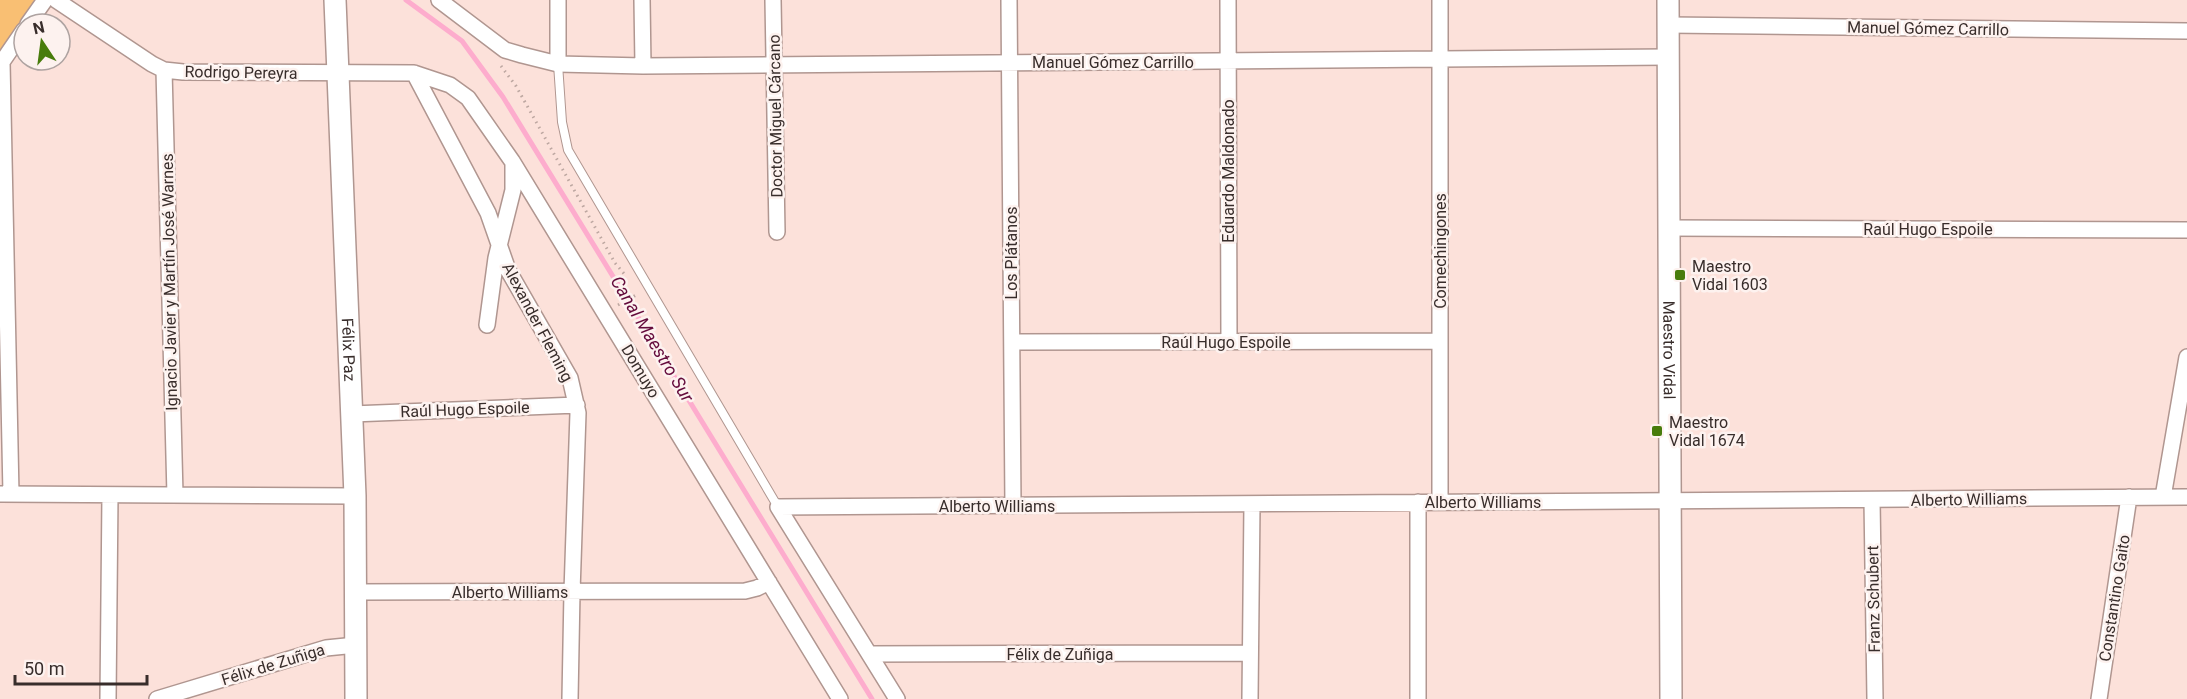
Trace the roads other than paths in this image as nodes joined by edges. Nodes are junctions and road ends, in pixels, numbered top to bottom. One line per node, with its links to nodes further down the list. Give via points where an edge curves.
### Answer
1 (56, 0): 22 (street, Rodrigo Pereyra)
2 (335, 0): 24 (main road, Félix Paz)
3 (439, 0): 19 (street, Manuel Gómez Carrillo, via 505,50)
4 (558, 0): 19 (street)
5 (642, 0): 21 (street)
6 (773, 0): 20 (street, Doctor Miguel Cárcano)
7 (1009, 0): 18 (street, Los Plátanos)
8 (1228, 0): 17 (street, Eduardo Maldonado)
9 (1440, 0): 15 (street, Comechingones)
10 (1668, 0): 11 (main road, Maestro Vidal)
11 (1668, 25): 12 (street, Manuel Gómez Carrillo); 14 (main road, Maestro Vidal)
12 (2187, 30)
13 (12, 46): 16 (street)
14 (1668, 57): 15 (street, Manuel Gómez Carrillo); 26 (main road, Maestro Vidal)
15 (1440, 59): 17 (street, Manuel Gómez Carrillo); 31 (street, Comechingones)
16 (1, 61): 37 (street)
17 (1228, 61): 18 (street, Manuel Gómez Carrillo); 33 (street, Eduardo Maldonado)
18 (1010, 63): 20 (street, Manuel Gómez Carrillo); 32 (street, Los Plátanos)
19 (558, 64): 21 (street, Manuel Gómez Carrillo); 50 (lane, via 568,150)
20 (773, 65): 21 (street, Manuel Gómez Carrillo); 28 (street, Doctor Miguel Cárcano)
21 (643, 66)
22 (164, 70): 24 (street, Rodrigo Pereyra); 39 (street, Ignacio Javier y Martín José Warnes)
23 (414, 73): 24 (street, Rodrigo Pereyra); 25 (street, Domuyo, via 450,85 468,98); 29 (street, Alexander Fleming, via 488,213)
24 (338, 74): 36 (main road, Félix Paz)
25 (512, 161): 29 (street, via 513,190); 51 (street, Domuyo)
26 (1669, 228): 27 (street, Raúl Hugo Espoile); 44 (main road, Maestro Vidal)
27 (2187, 230)
28 (777, 232)
29 (499, 246): 30 (street); 35 (street, Alexander Fleming, via 508,270 570,378)
30 (487, 325)
31 (1440, 341): 33 (street, Raúl Hugo Espoile); 47 (street, Comechingones)
32 (1012, 342): 33 (street, Raúl Hugo Espoile); 49 (street, Los Plátanos)
33 (1229, 342)
34 (2187, 357): 42 (street)
35 (577, 405): 36 (street, Raúl Hugo Espoile); 53 (street, Alexander Fleming)
36 (352, 414): 40 (main road, Félix Paz)
37 (5, 494): 38 (street)
38 (110, 495): 39 (street); 57 (street)
39 (174, 495): 40 (street)
40 (355, 496): 52 (main road, Félix Paz)
41 (2129, 497): 42 (street, Alberto Williams); 45 (street, Alberto Williams); 67 (street, Constantino Gaito)
42 (2163, 497): 43 (street, Alberto Williams)
43 (2187, 497)
44 (1668, 500): 45 (street, Alberto Williams); 47 (street, Alberto Williams); 65 (main road, Maestro Vidal)
45 (1872, 500): 66 (street, Franz Schubert)
46 (1418, 502): 47 (street, Alberto Williams); 48 (street, Alberto Williams); 64 (street)
47 (1440, 502)
48 (1252, 504): 49 (street, Alberto Williams); 55 (street)
49 (1013, 506): 50 (street, Alberto Williams)
50 (778, 507): 56 (street)
51 (769, 582): 53 (street, Alberto Williams, via 745,591); 61 (street, Domuyo)
52 (357, 592): 53 (street, Alberto Williams); 54 (main road, Félix Paz)
53 (572, 592): 60 (street, Alexander Fleming)
54 (356, 645): 58 (street, Félix de Zuñiga, via 326,648); 59 (main road, Félix Paz)
55 (1251, 653): 56 (street, Félix de Zuñiga); 63 (street)
56 (869, 654): 62 (street)
57 (108, 699)
58 (157, 699)
59 (356, 699)
60 (570, 699)
61 (840, 699)
62 (897, 699)
63 (1250, 699)
64 (1418, 699)
65 (1671, 699)
66 (1875, 699)
67 (2098, 699)

